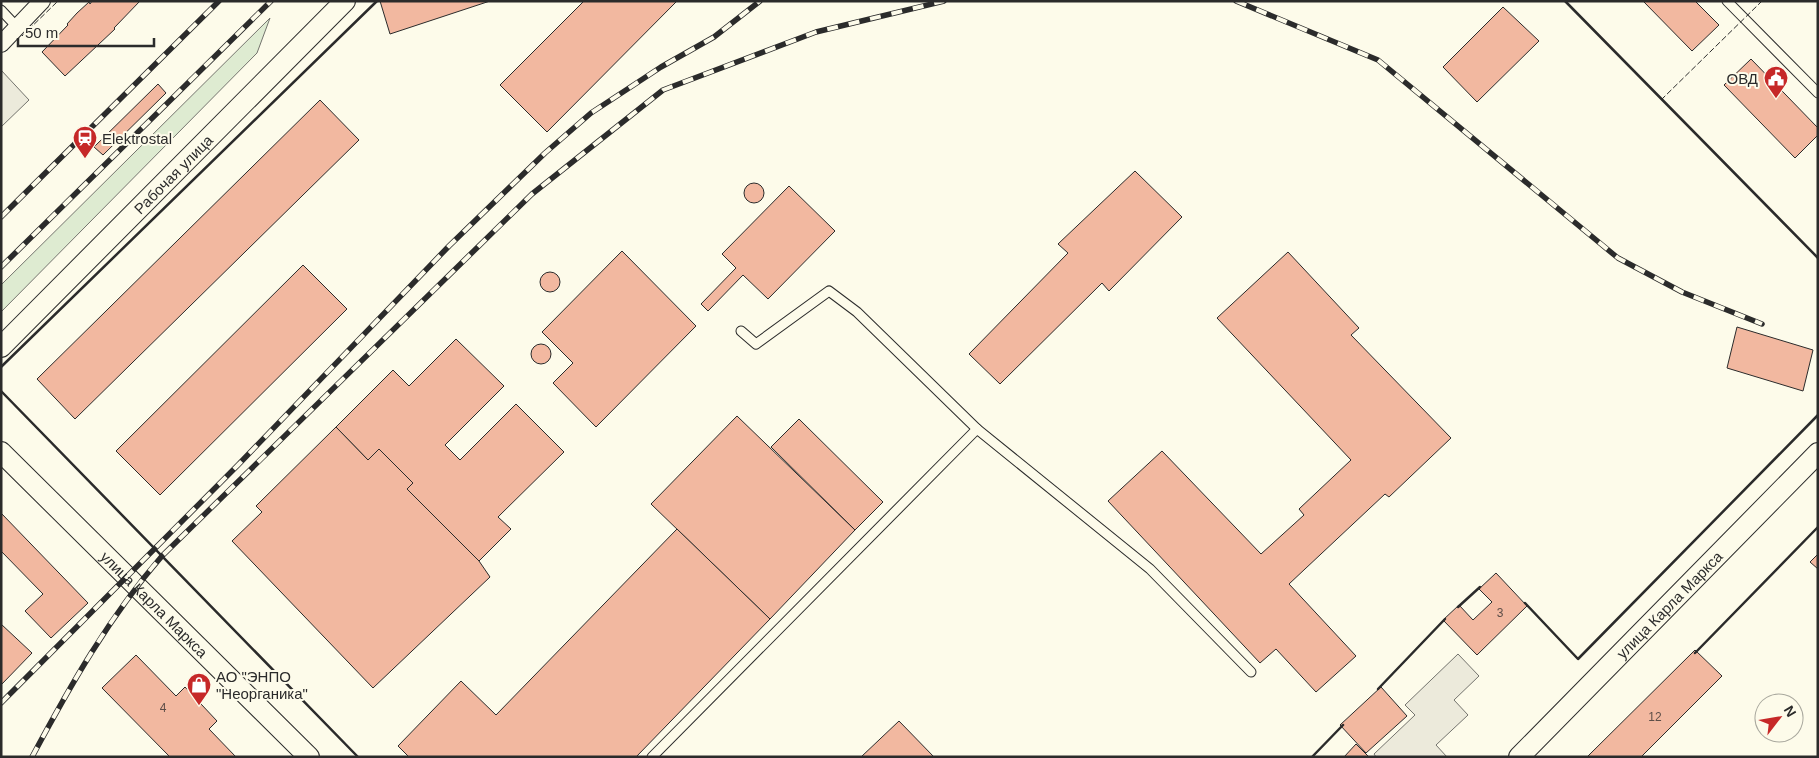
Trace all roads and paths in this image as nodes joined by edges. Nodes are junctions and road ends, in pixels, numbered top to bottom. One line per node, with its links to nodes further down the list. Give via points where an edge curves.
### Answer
1 (42, 1): 5 (street)
2 (345, 1): 9 (street, Рабочая улица)
3 (1728, 1): 7 (lane)
4 (1, 10): 5 (lane)
5 (9, 27): 6 (street)
6 (1, 44)
7 (1818, 93)
8 (740, 330): 10 (lane, via 756,344 829,291 857,312)
9 (1, 347)
10 (977, 429): 13 (lane, via 1150,569); 15 (lane)
11 (1818, 452): 16 (street, улица Карла Маркса)
12 (6, 460): 14 (street, улица Карла Маркса)
13 (1251, 672)
14 (309, 757)
15 (652, 757)
16 (1519, 757)

